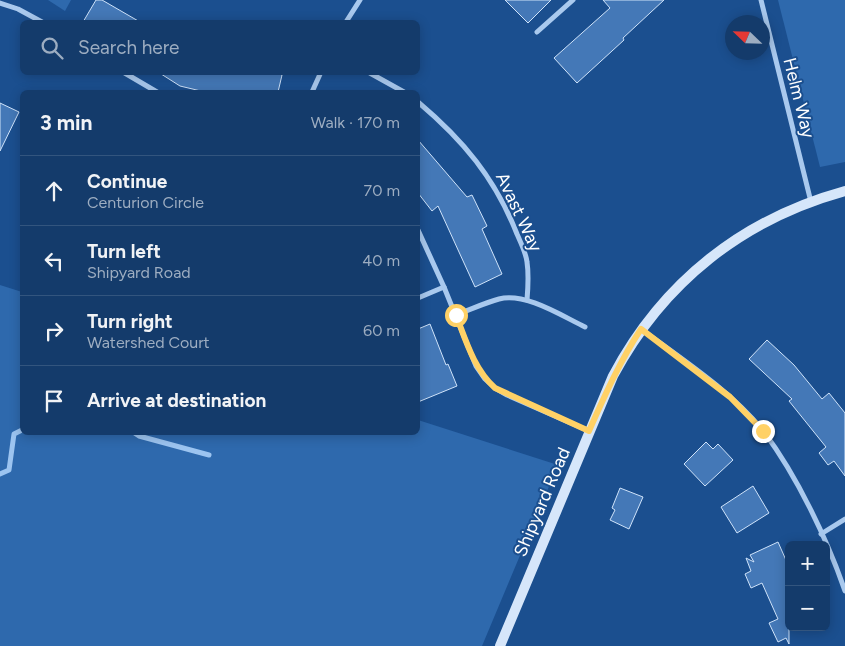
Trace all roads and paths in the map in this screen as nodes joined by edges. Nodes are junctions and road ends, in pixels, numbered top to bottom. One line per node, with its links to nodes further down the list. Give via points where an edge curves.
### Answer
1 (360, 0): 6 (street)
2 (573, 0): 7 (street)
3 (761, 0): 16 (street, Helm Way)
4 (0, 3): 5 (street)
5 (38, 20)
6 (347, 20)
7 (537, 32)
8 (129, 75): 11 (street)
9 (319, 75): 12 (street)
10 (373, 75): 13 (street)
11 (153, 90)
12 (313, 90)
13 (400, 90)
14 (420, 104): 20 (street, Avast Way, via 473,155 500,196 527,260)
15 (845, 191): 16 (street, Shipyard Road)
16 (811, 202): 23 (street, Shipyard Road, via 758,226 726,245 668,297)
17 (420, 234): 18 (street)
18 (444, 287): 19 (street); 21 (street)
19 (420, 297)
20 (527, 300): 21 (street, via 499,299); 22 (street)
21 (456, 315): 24 (street, via 476,366 495,388)
22 (586, 327)
23 (641, 329): 24 (street, Shipyard Road, via 613,376); 26 (street, via 730,397 763,431 789,469)
24 (589, 431): 28 (street, Shipyard Road)
25 (845, 518): 26 (street)
26 (821, 534): 27 (street)
27 (845, 591)
28 (500, 646)

